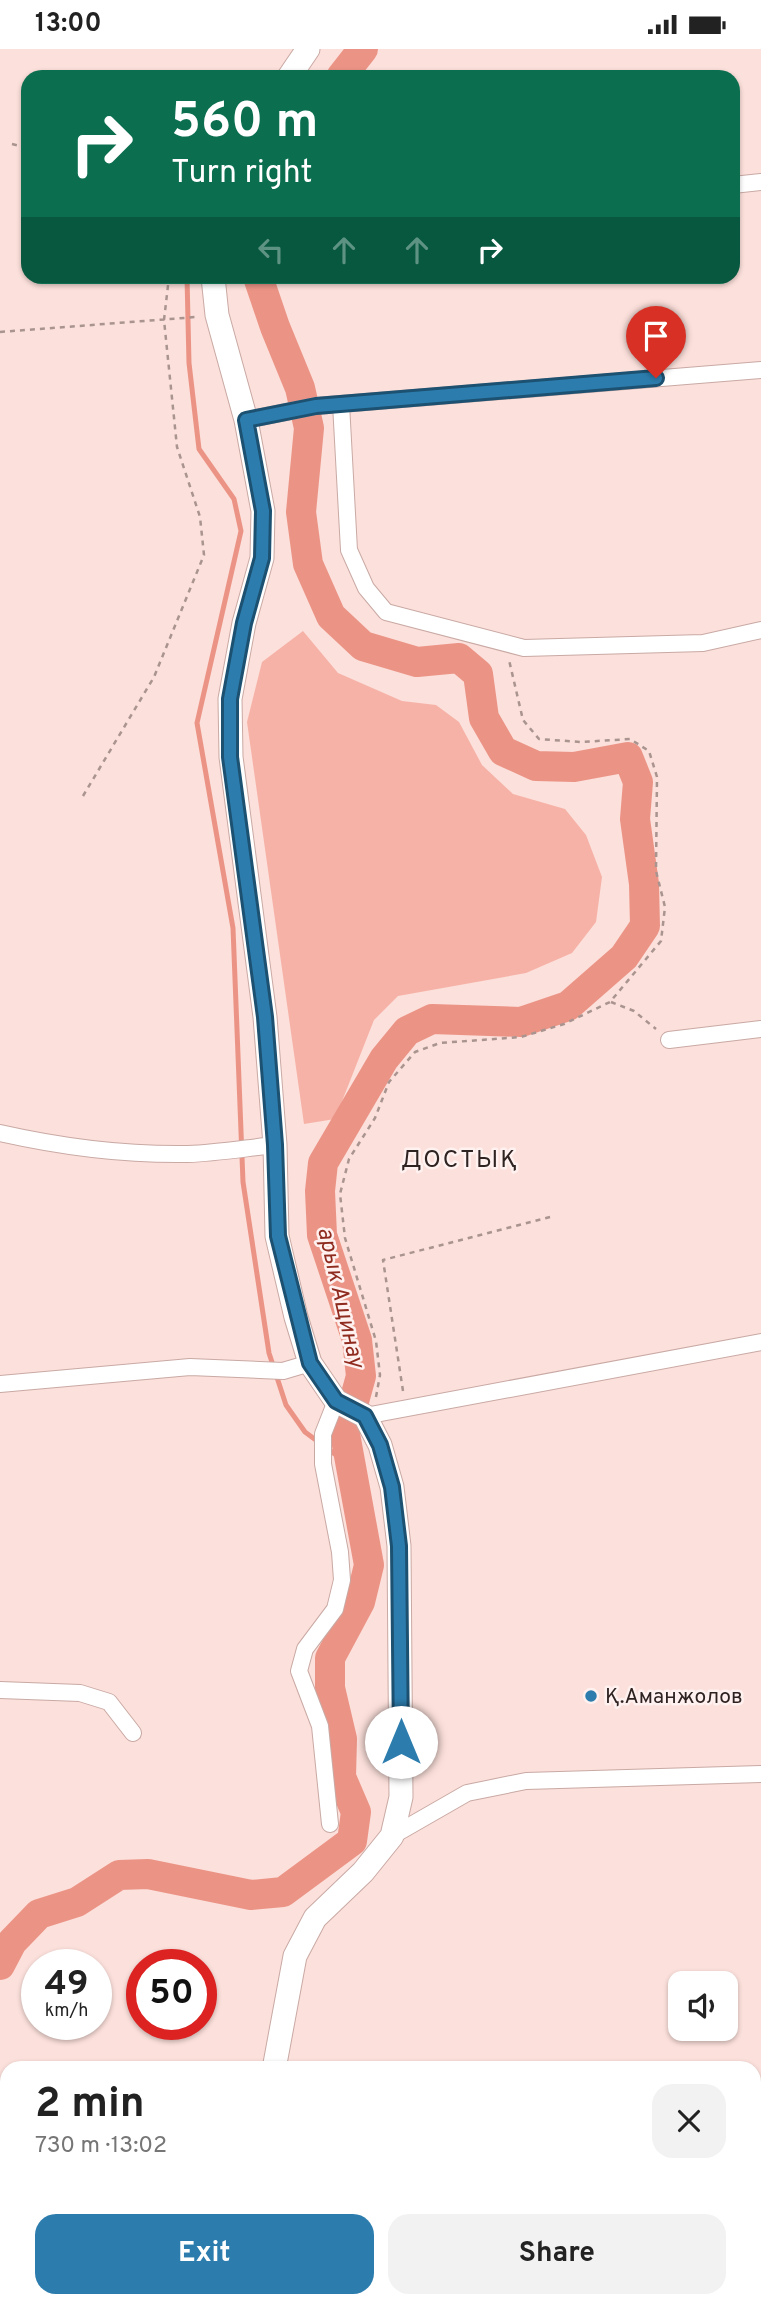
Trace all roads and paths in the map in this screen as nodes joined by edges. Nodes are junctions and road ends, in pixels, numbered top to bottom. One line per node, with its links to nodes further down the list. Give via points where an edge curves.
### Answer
1 (308, 49): 2 (main road)
2 (294, 70)
3 (12, 144): 4 (path)
4 (21, 146)
5 (761, 182): 6 (street)
6 (740, 184)
7 (168, 284): 10 (path)
8 (214, 284): 9 (main road)
9 (217, 315): 10 (path); 14 (main road)
10 (164, 320): 11 (path); 17 (path, via 177,447 200,517 204,555 154,677)
11 (0, 333)
12 (761, 370): 13 (street)
13 (341, 404): 14 (street); 16 (street, via 349,549 366,588 386,612)
14 (246, 420): 22 (main road, via 263,511 262,558 230,699 230,757 265,1017)
15 (761, 629): 16 (street, via 703,643 524,648)
16 (506, 643): 18 (path, via 523,720 539,739 630,739 649,751 657,777 656,871 666,907 661,941)
17 (83, 796)
18 (610, 1002): 20 (path, via 634,1011); 29 (path, via 564,1024 521,1037 440,1043 415,1052 389,1082 375,1118 349,1159 341,1194 345,1238 376,1341 380,1375 377,1395)
19 (761, 1029): 20 (street)
20 (669, 1040)
21 (0, 1133): 22 (street, via 52,1145 121,1151 190,1154)
22 (275, 1145): 25 (main road, via 278,1236)
23 (554, 1216): 28 (path, via 383,1260)
24 (761, 1342): 28 (street)
25 (310, 1363): 26 (street, via 283,1371 190,1367); 27 (main road)
26 (0, 1384)
27 (336, 1401): 29 (main road); 33 (street, via 323,1434 323,1464 342,1580 335,1609 305,1649 299,1671 320,1726)
28 (406, 1408): 29 (street)
29 (365, 1416): 34 (main road, via 380,1445 392,1487 399,1546 401,1797)
30 (0, 1691): 31 (street, via 80,1693 109,1702)
31 (133, 1733)
32 (761, 1774): 34 (street, via 526,1781 467,1793)
33 (330, 1824)
34 (391, 1836): 35 (main road, via 363,1872 315,1918 295,1956)
35 (275, 2061)

